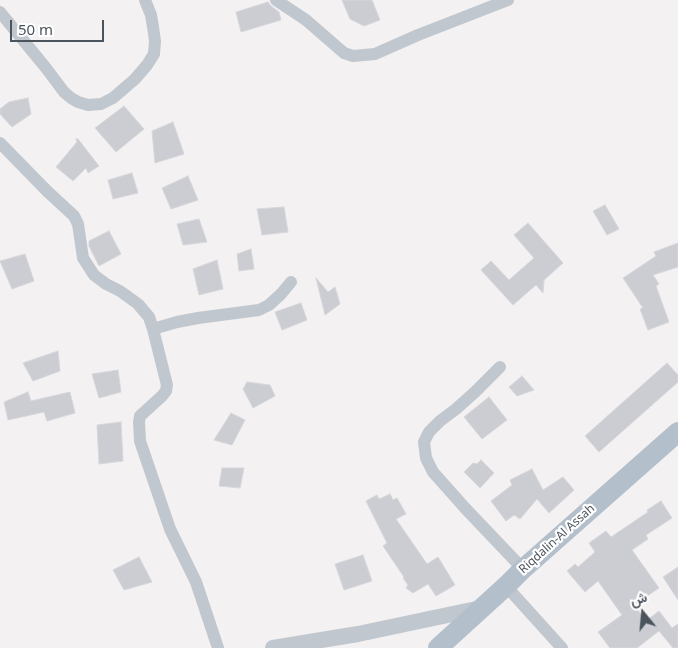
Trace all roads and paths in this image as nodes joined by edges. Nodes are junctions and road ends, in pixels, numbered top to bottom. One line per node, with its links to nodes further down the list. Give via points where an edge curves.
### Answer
1 (145, 0): 4 (street, via 153,27 154,54 134,79 101,104 78,102 64,92)
2 (276, 0): 3 (street, via 306,20 344,53 353,56 375,54)
3 (508, 0)
4 (0, 12)
5 (0, 143): 7 (street, via 74,216 83,258 94,275 138,304)
6 (291, 282): 7 (street, via 269,305 258,310 198,318)
7 (154, 329): 13 (street, via 167,385 162,396 140,416 140,441 170,529 196,582)
8 (500, 367): 10 (street, via 440,421 424,442 426,458 433,472)
9 (678, 432): 10 (main road, Riqdalin-Al Assah)
10 (523, 569): 11 (main road, Riqdalin-Al Assah)
11 (506, 586): 12 (main road, Riqdalin-Al Assah); 16 (street)
12 (481, 608): 14 (street); 15 (main road, Riqdalin-Al Assah)
13 (218, 648)
14 (273, 648)
15 (438, 648)
16 (562, 648)

